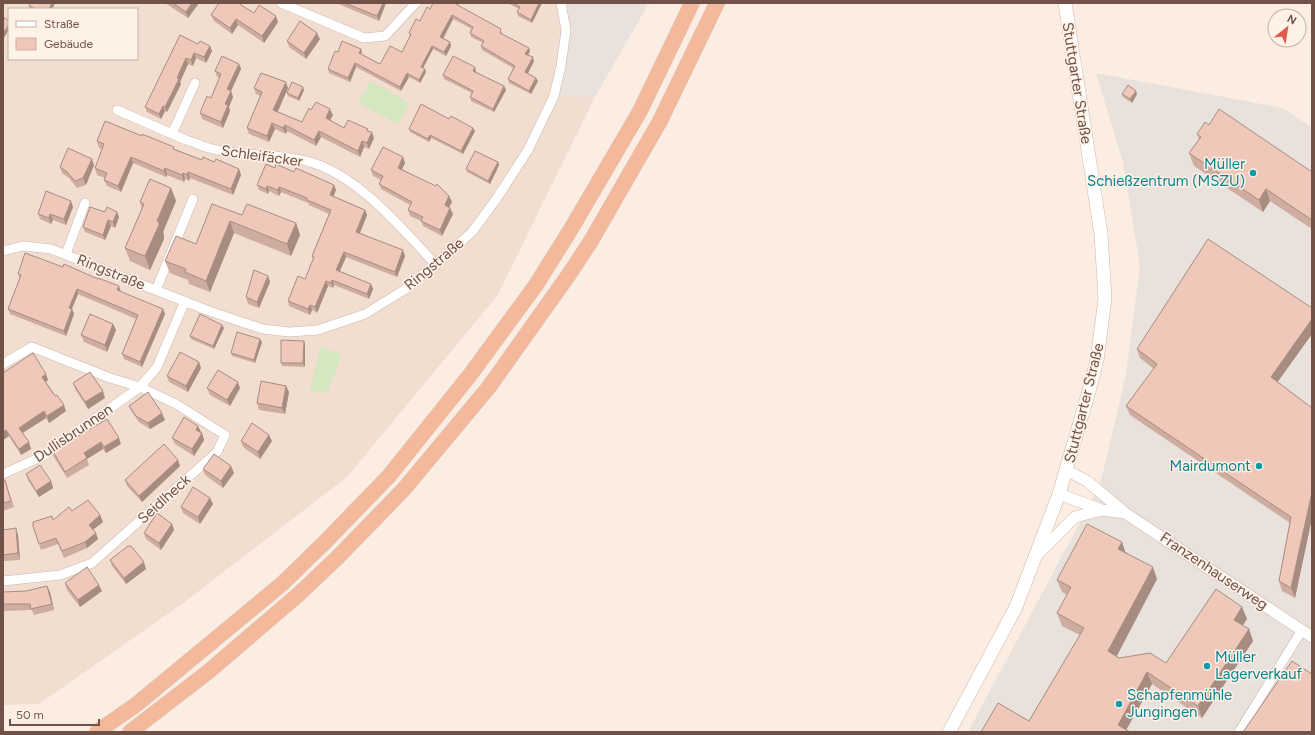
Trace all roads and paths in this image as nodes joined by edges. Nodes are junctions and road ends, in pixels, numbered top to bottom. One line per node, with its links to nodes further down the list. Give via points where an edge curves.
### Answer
1 (281, 3): 2 (street, via 364,38 385,36)
2 (416, 3)
3 (561, 3): 14 (street, Ringstraße, via 566,30 554,96 528,150 497,198 472,232)
4 (692, 3): 28 (highway, via 640,111 571,230 470,375 389,476 283,583 137,704)
5 (717, 3): 29 (highway, via 660,121 592,241 489,387 404,489 333,562 208,672)
6 (1065, 3): 19 (main road, Stuttgarter Straße, via 1101,234 1105,299 1097,360)
7 (195, 83): 9 (street)
8 (117, 110): 9 (street, Schleifäcker)
9 (172, 134): 14 (street, Schleifäcker, via 209,148 253,156 289,157 331,170 379,205)
10 (193, 199): 15 (street, Ringstraße)
11 (85, 204): 13 (street, Ringstraße)
12 (3, 251): 13 (street, Ringstraße, via 23,246 51,249)
13 (66, 254): 15 (street, Ringstraße)
14 (436, 264): 16 (street, Ringstraße, via 404,290 366,314 318,330 289,332 263,329)
15 (156, 290): 16 (street, Ringstraße)
16 (185, 301): 18 (street, Dullisbrunnen, via 157,367)
17 (3, 364): 18 (street, via 32,347)
18 (140, 387): 20 (street, Dullisbrunnen, via 43,456); 25 (street, Seidlheck, via 176,404 225,435 216,452 92,563 60,575)
19 (1066, 470): 21 (main road, Stuttgarter Straße); 23 (street, Franzenhauserweg, via 1087,481)
20 (3, 474)
21 (1059, 494): 22 (street, Franzenhauserweg); 24 (main road, Stuttgarter Straße)
22 (1102, 510): 23 (street, Franzenhauserweg); 24 (street, via 1075,517)
23 (1125, 512): 26 (street, Franzenhauserweg)
24 (1036, 556): 30 (main road, Stuttgarter Straße, via 1016,607)
25 (3, 581)
26 (1302, 630): 27 (street, Franzenhauserweg); 31 (street)
27 (1312, 637)
28 (97, 732)
29 (130, 732)
30 (949, 732)
31 (1239, 732)

